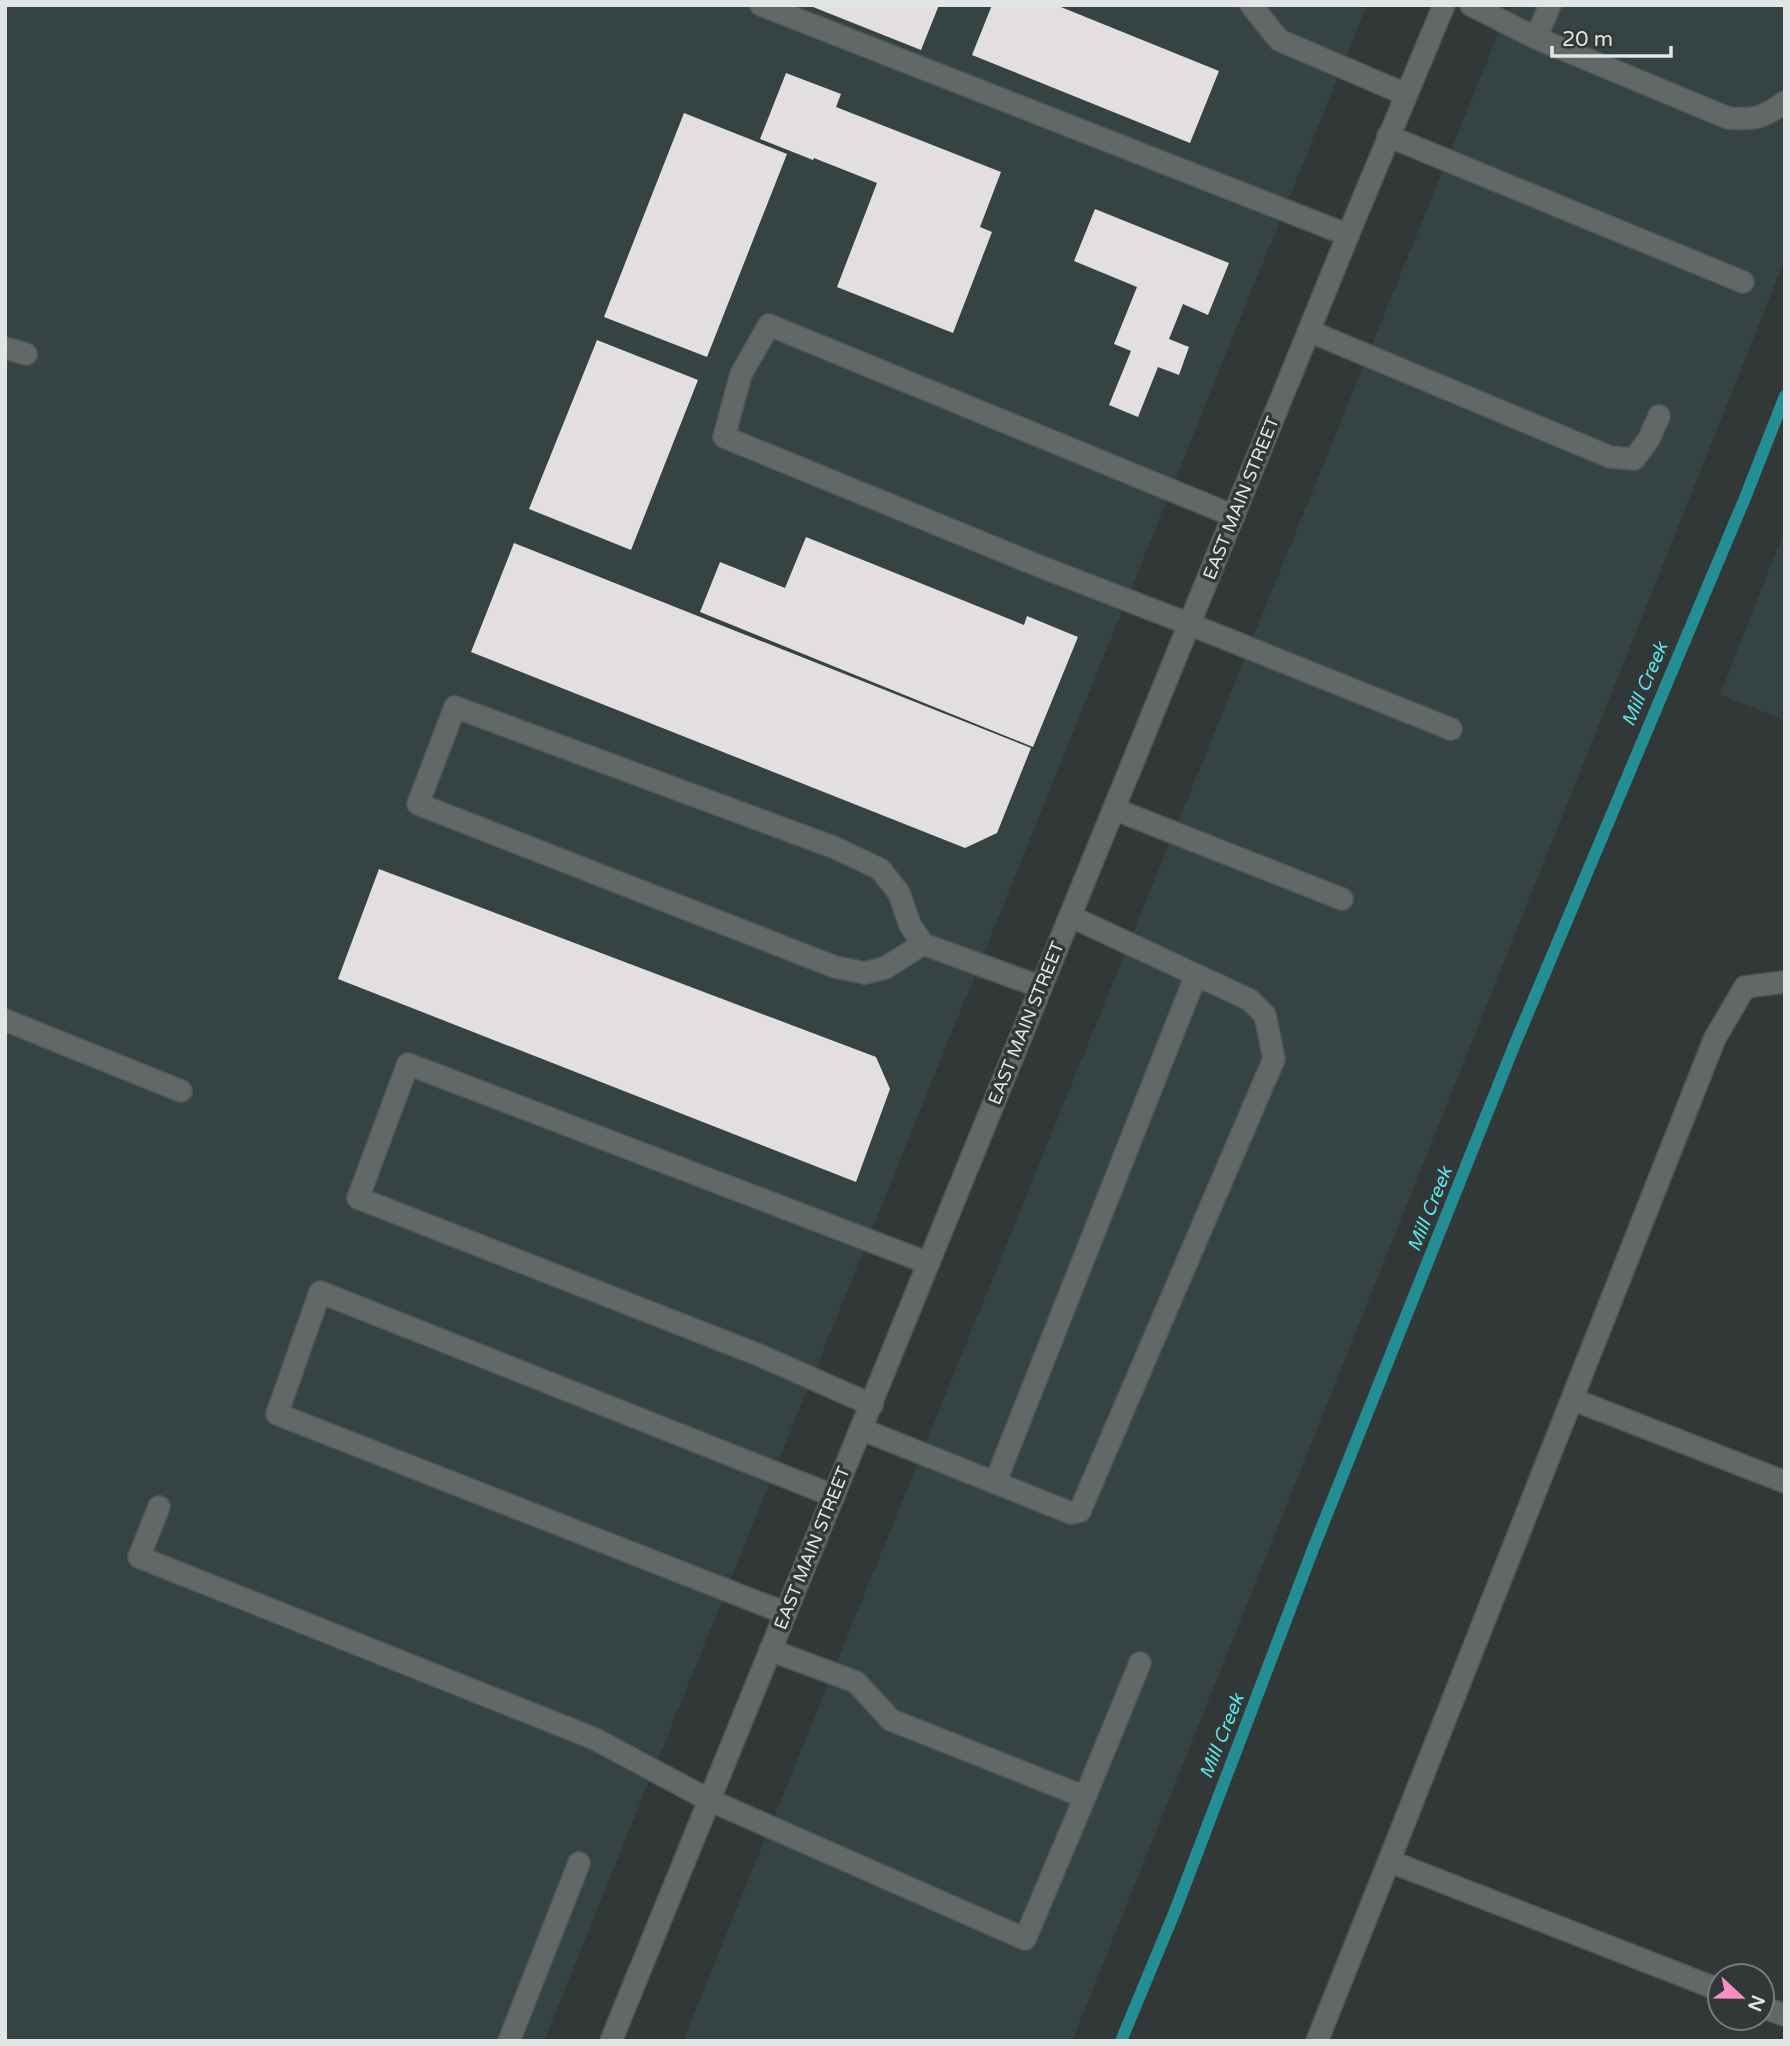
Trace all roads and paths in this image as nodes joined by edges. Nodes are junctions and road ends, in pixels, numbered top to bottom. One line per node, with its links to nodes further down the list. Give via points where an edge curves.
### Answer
1 (761, 5): 10 (street)
2 (1251, 5): 7 (street, via 1279,40)
3 (1444, 5): 7 (street, EAST MAIN STREET)
4 (1471, 5): 6 (street)
5 (1550, 5): 6 (street)
6 (1536, 38): 8 (street, via 1728,117 1767,115)
7 (1405, 94): 9 (street, EAST MAIN STREET)
8 (1785, 102)
9 (1388, 136): 10 (street, EAST MAIN STREET); 11 (street)
10 (1348, 235): 12 (street, EAST MAIN STREET)
11 (1743, 282)
12 (1309, 331): 15 (street, via 1609,457 1634,459); 16 (street, EAST MAIN STREET)
13 (5, 348): 14 (street)
14 (26, 354)
15 (1658, 416)
16 (1234, 516): 17 (street, EAST MAIN STREET); 17 (street, via 769,325 741,374 724,437)
17 (1189, 624): 18 (street); 19 (street, EAST MAIN STREET)
18 (1451, 729)
19 (1114, 808): 20 (street); 21 (street, EAST MAIN STREET)
20 (1342, 899)
21 (1070, 916): 23 (street); 25 (street, EAST MAIN STREET)
22 (923, 944): 22 (street, via 899,893 880,869 833,847 455,707 418,804 835,967 865,973 885,968); 25 (street)
23 (1196, 975): 33 (street); 33 (street, via 1250,1000 1265,1015 1274,1059 1080,1511 1071,1513)
24 (1785, 982): 29 (street, via 1745,987 1715,1038)
25 (1041, 987): 28 (street, EAST MAIN STREET)
26 (5, 1020): 27 (street)
27 (181, 1091)
28 (928, 1263): 30 (street, EAST MAIN STREET); 30 (street, via 408,1064 358,1198 760,1355)
29 (1573, 1399): 32 (street); 41 (street)
30 (872, 1405): 31 (street, EAST MAIN STREET)
31 (861, 1429): 33 (street); 34 (street, EAST MAIN STREET)
32 (1785, 1482)
33 (995, 1483)
34 (834, 1496): 36 (street, EAST MAIN STREET); 36 (street, via 320,1292 277,1414)
35 (159, 1507): 40 (street, via 139,1557 595,1739)
36 (785, 1613): 37 (street, EAST MAIN STREET)
37 (770, 1650): 39 (street, via 856,1682 891,1720); 40 (street, EAST MAIN STREET)
38 (1140, 1662): 39 (street)
39 (1085, 1797): 40 (street, via 1025,1939)
40 (709, 1800): 45 (street, EAST MAIN STREET)
41 (1389, 1861): 43 (street); 46 (street)
42 (579, 1863): 44 (street)
43 (1706, 1985)
44 (509, 2041)
45 (611, 2041)
46 (1317, 2041)

